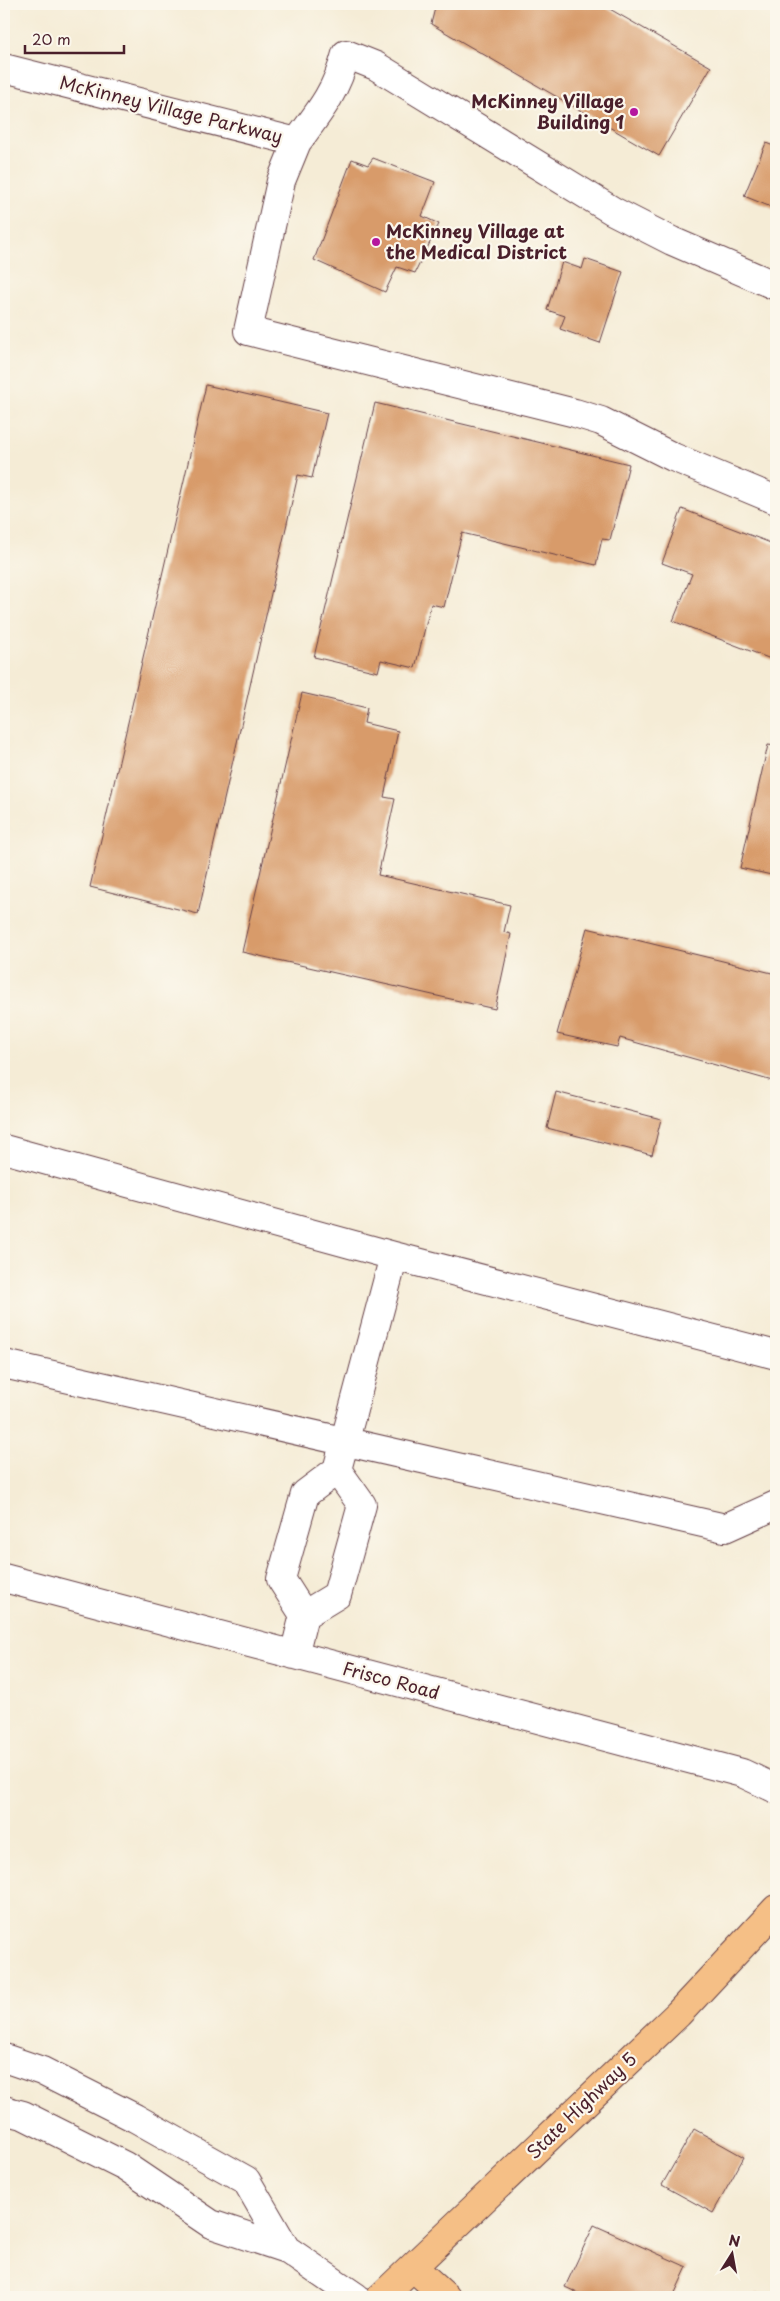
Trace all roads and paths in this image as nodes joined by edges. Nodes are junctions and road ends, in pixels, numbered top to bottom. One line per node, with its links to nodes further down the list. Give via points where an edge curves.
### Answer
1 (4, 68): 2 (street, McKinney Village Parkway)
2 (297, 142): 3 (street, McKinney Village Parkway, via 331,95 346,54 376,66 613,211 672,241); 4 (street, via 281,180 248,331 601,421 673,457)
3 (776, 286)
4 (776, 500)
5 (4, 1149): 6 (street)
6 (394, 1256): 7 (street); 9 (street)
7 (776, 1355)
8 (4, 1364): 9 (street)
9 (344, 1442): 10 (street); 11 (street, via 725,1528)
10 (337, 1470): 13 (street, via 305,1494 281,1579); 13 (street, via 362,1505 337,1595)
11 (776, 1506)
12 (4, 1578): 14 (street, Frisco Road)
13 (304, 1615): 14 (street)
14 (294, 1655): 15 (street, Frisco Road, via 742,1773)
15 (776, 1789)
16 (776, 1909): 20 (main road, State Highway 5, via 678,2014)
17 (4, 2058): 19 (street, via 59,2079 246,2180)
18 (4, 2110): 19 (street, via 23,2115 125,2166 211,2224)
19 (286, 2249): 21 (street)
20 (413, 2267): 22 (main road, State Highway 5); 23 (main road)
21 (356, 2297)
22 (381, 2297)
23 (446, 2297)

